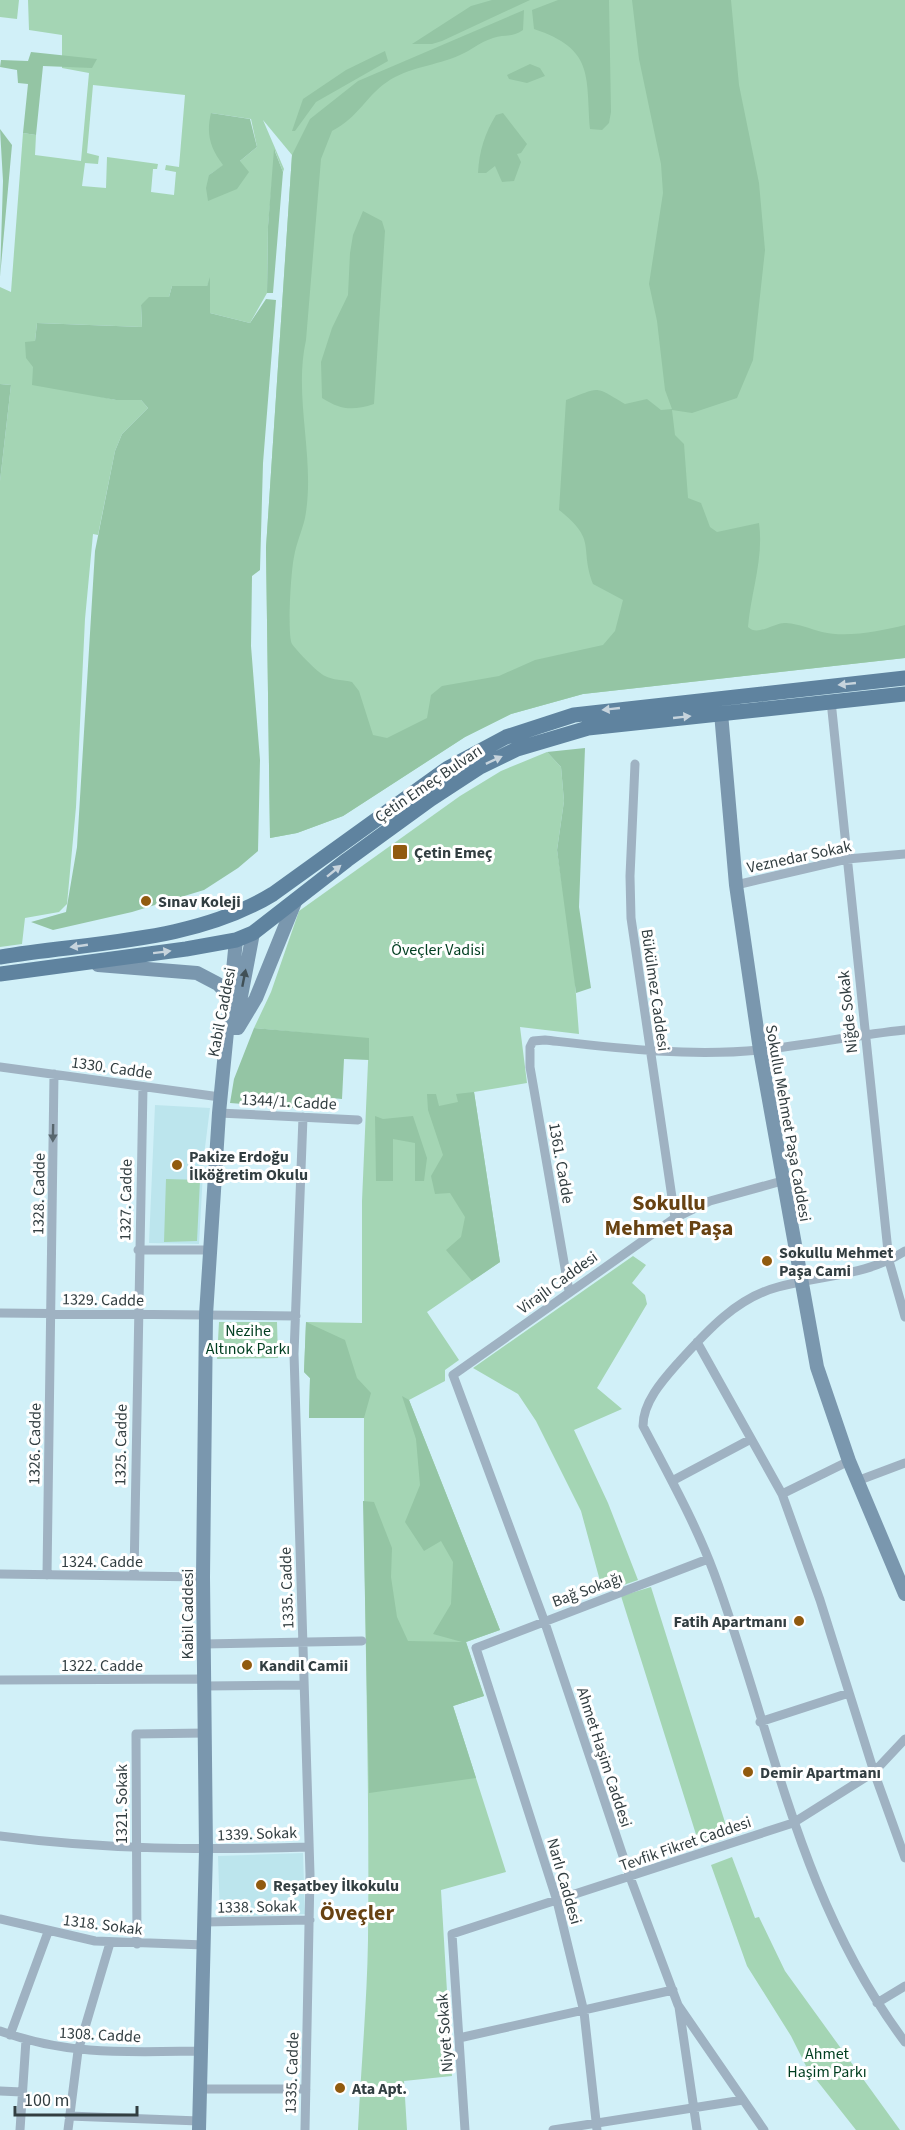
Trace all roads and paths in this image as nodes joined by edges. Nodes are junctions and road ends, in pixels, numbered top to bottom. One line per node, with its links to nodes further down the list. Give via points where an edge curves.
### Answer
1 (905, 678): 4 (main road, Çetin Emeç Bulvarı, one-way to 4)
2 (905, 694): 3 (main road, Çetin Emeç Bulvarı)
3 (831, 701): 4 (main road, Çetin Emeç Bulvarı); 7 (street, Niğde Sokak)
4 (721, 705): 8 (main road, Sokullu Mehmet Paşa Caddesi); 9 (main road, Çetin Emeç Bulvarı, one-way to 4, via 347,860 480,767 517,750 588,728); 10 (main road, Çetin Emeç Bulvarı, one-way to 10, via 574,715 506,736 448,768)
5 (635, 764): 22 (street, Bükülmez Caddesi, via 630,910)
6 (905, 854): 7 (street, Veznedar Sokak)
7 (847, 859): 8 (street, Veznedar Sokak); 19 (street, Niğde Sokak)
8 (736, 885): 21 (main road, Sokullu Mehmet Paşa Caddesi)
9 (295, 903): 12 (main road, Çetin Emeç Bulvarı); 20 (main road, via 256,998)
10 (246, 910): 11 (main road, Çetin Emeç Bulvarı); 12 (main road)
11 (228, 917): 13 (main road); 14 (main road, Çetin Emeç Bulvarı, one-way to 14, via 147,936)
12 (253, 933): 13 (main road, Çetin Emeç Bulvarı); 20 (main road, Kabil Caddesi, one-way to 12)
13 (236, 940): 15 (main road, Çetin Emeç Bulvarı, one-way to 13); 17 (main road, Kabil Caddesi)
14 (0, 957)
15 (78, 963): 16 (main road, Çetin Emeç Bulvarı); 17 (main road, via 197,973 218,984)
16 (0, 974)
17 (230, 998): 26 (main road, Kabil Caddesi)
18 (905, 1030): 19 (street)
19 (865, 1034): 21 (street); 35 (street, Niğde Sokak)
20 (233, 1035): 26 (main road, Kabil Caddesi)
21 (760, 1050): 22 (street); 30 (main road, Sokullu Mehmet Paşa Caddesi)
22 (651, 1052): 31 (street, Bükülmez Caddesi); 37 (street, 1361. Cadde, via 545,1040 533,1041 530,1047 530,1067)
23 (0, 1067): 24 (street, 1330. Cadde)
24 (54, 1074): 25 (street, 1330. Cadde); 39 (street, 1328. Cadde, one-way to 39)
25 (143, 1087): 26 (street, 1330. Cadde); 32 (street, 1327. Cadde)
26 (220, 1097): 27 (main road, Kabil Caddesi)
27 (219, 1113): 28 (street, 1344/1. Cadde); 33 (main road, Kabil Caddesi)
28 (303, 1117): 29 (street, 1344/1. Cadde); 42 (street, 1335. Cadde)
29 (358, 1120)
30 (782, 1181): 31 (street, Virajlı Caddesi, via 710,1201); 36 (main road, Sokullu Mehmet Paşa Caddesi)
31 (675, 1218): 37 (street, Virajlı Caddesi)
32 (138, 1250): 33 (street); 40 (street, 1327. Cadde)
33 (209, 1250): 41 (main road, Kabil Caddesi)
34 (905, 1251): 35 (street)
35 (889, 1262): 36 (street); 43 (street, Niğde Sokak)
36 (800, 1282): 44 (street, via 761,1293 737,1305); 47 (main road, Sokullu Mehmet Paşa Caddesi, via 817,1367)
37 (569, 1291): 45 (street, Virajlı Caddesi)
38 (0, 1313): 39 (street, 1329. Cadde)
39 (51, 1313): 40 (street, 1329. Cadde); 54 (street, 1326. Cadde)
40 (137, 1314): 41 (street, 1329. Cadde); 55 (street, 1325. Cadde)
41 (206, 1315): 42 (street, 1329. Cadde); 56 (main road, Kabil Caddesi)
42 (296, 1316): 60 (street, 1335. Cadde)
43 (905, 1317)
44 (697, 1342): 46 (street); 49 (street, via 650,1400 643,1419 643,1426)
45 (453, 1375): 58 (street, Ahmet Haşim Caddesi)
46 (751, 1439): 49 (street); 51 (street)
47 (849, 1461): 50 (main road, Sokullu Mehmet Paşa Caddesi); 51 (street)
48 (905, 1463): 50 (street)
49 (672, 1480): 52 (street)
50 (857, 1481): 57 (main road, Sokullu Mehmet Paşa Caddesi)
51 (782, 1494): 66 (street)
52 (708, 1559): 58 (street, Bağ Sokağı); 67 (street)
53 (0, 1574): 54 (street, 1324. Cadde)
54 (47, 1575): 55 (street, 1324. Cadde)
55 (134, 1576): 56 (street, 1324. Cadde)
56 (203, 1577): 61 (main road, Kabil Caddesi)
57 (905, 1594)
58 (544, 1620): 62 (street, Bağ Sokağı); 77 (street, Ahmet Haşim Caddesi)
59 (362, 1641): 60 (street)
60 (303, 1642): 61 (street); 65 (street, 1335. Cadde)
61 (204, 1644): 64 (main road, Kabil Caddesi)
62 (476, 1648): 78 (street, Narlı Caddesi)
63 (0, 1680): 64 (street, 1322. Cadde)
64 (204, 1683): 65 (street, 1322. Cadde); 68 (main road, Kabil Caddesi)
65 (304, 1684): 73 (street, 1335. Cadde)
66 (849, 1693): 67 (street); 70 (street)
67 (760, 1722): 71 (street)
68 (205, 1733): 74 (street, 1321. Sokak, via 136,1734); 75 (main road, Kabil Caddesi)
69 (905, 1739): 70 (street, Tevfik Fikret Caddesi)
70 (874, 1772): 71 (street, Tevfik Fikret Caddesi); 76 (street)
71 (793, 1823): 77 (street, Tevfik Fikret Caddesi); 89 (street, via 828,1911)
72 (0, 1836): 74 (street, 1339. Sokak)
73 (309, 1847): 75 (street, 1339. Sokak); 80 (street, 1335. Cadde)
74 (136, 1849): 75 (street, 1339. Sokak); 85 (street, 1321. Sokak)
75 (206, 1850): 81 (main road, Kabil Caddesi)
76 (905, 1858)
77 (630, 1877): 78 (street, Tevfik Fikret Caddesi); 88 (street, Ahmet Haşim Caddesi)
78 (557, 1901): 83 (street, Tevfik Fikret Caddesi); 91 (street, Narlı Caddesi)
79 (0, 1918): 82 (street, 1318. Sokak)
80 (310, 1920): 81 (street, 1338. Sokak); 100 (street, 1335. Cadde)
81 (205, 1922): 86 (main road, Kabil Caddesi)
82 (48, 1932): 84 (street, 1318. Sokak); 93 (street)
83 (452, 1934): 94 (street, Niyet Sokak)
84 (110, 1943): 85 (street, 1318. Sokak); 97 (street)
85 (136, 1944): 86 (street, 1318. Sokak)
86 (205, 1945): 98 (main road, Kabil Caddesi)
87 (905, 1986): 89 (street)
88 (673, 1990): 90 (street, Ahmet Haşim Caddesi); 91 (street)
89 (877, 2003): 96 (street)
90 (678, 2005): 103 (street, Ahmet Haşim Caddesi); 104 (street)
91 (584, 2012): 94 (street); 107 (street, Narlı Caddesi)
92 (0, 2031): 93 (street, 1308. Cadde)
93 (10, 2035): 95 (street, 1308. Cadde)
94 (459, 2038): 111 (street, Niyet Sokak)
95 (26, 2040): 97 (street, 1308. Cadde); 102 (street)
96 (905, 2042)
97 (78, 2051): 98 (street, 1308. Cadde); 105 (street)
98 (201, 2051): 99 (main road, Kabil Caddesi)
99 (200, 2089): 100 (street); 106 (main road, Kabil Caddesi)
100 (306, 2089): 110 (street, 1335. Cadde)
101 (0, 2091): 102 (street)
102 (22, 2092): 108 (street)
103 (743, 2100): 104 (street); 114 (street, Ahmet Haşim Caddesi)
104 (693, 2108): 107 (street); 113 (street)
105 (69, 2116): 106 (street); 109 (street)
106 (199, 2126)
107 (597, 2127): 112 (street)
108 (20, 2130)
109 (68, 2130)
110 (304, 2130)
111 (465, 2130)
112 (553, 2130)
113 (697, 2130)
114 (764, 2130)

